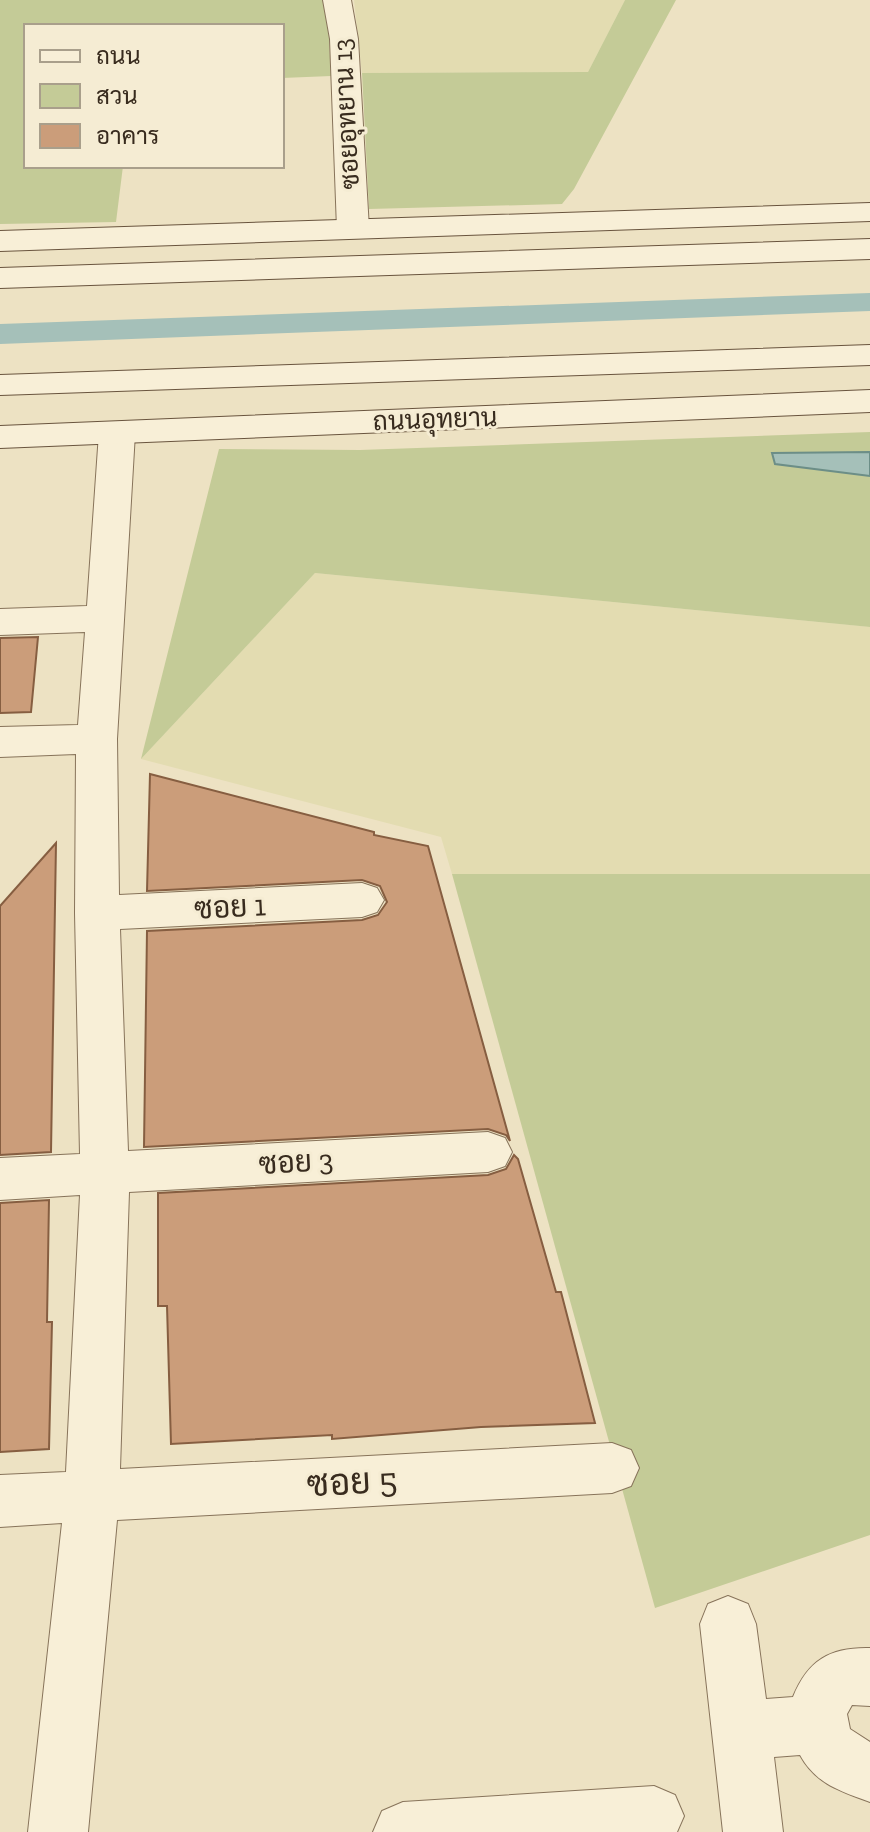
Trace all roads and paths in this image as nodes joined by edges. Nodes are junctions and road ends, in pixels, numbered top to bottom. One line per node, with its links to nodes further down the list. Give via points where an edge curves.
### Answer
1 (337, 0): 4 (street, ซอยอุทยาน 13, via 344,39)
2 (870, 212): 4 (street)
3 (870, 222): 7 (street)
4 (353, 229): 5 (street)
5 (0, 241)
6 (870, 249): 7 (street)
7 (408, 264): 8 (street)
8 (0, 278)
9 (870, 355): 10 (street, ถนนอุทยาน)
10 (0, 386)
11 (870, 401): 12 (street, ถนนอุทยาน)
12 (117, 433): 13 (street, ถนนอุทยาน); 14 (street)
13 (0, 437)
14 (104, 618): 15 (street); 16 (street)
15 (0, 622)
16 (97, 739): 17 (street); 19 (street)
17 (0, 742)
18 (362, 900): 19 (street, ซอย 1)
19 (97, 913): 21 (street)
20 (488, 1152): 21 (street, ซอย 3)
21 (105, 1172): 22 (street, ซอย 3); 24 (street)
22 (0, 1179)
23 (612, 1468): 24 (street, ซอย 5)
24 (92, 1494): 25 (street, ซอย 5); 32 (street)
25 (0, 1501)
26 (728, 1624): 29 (street)
27 (870, 1677): 28 (street, via 836,1682 824,1693)
28 (817, 1724): 29 (street); 30 (street, via 836,1758)
29 (741, 1730): 34 (street)
30 (870, 1772)
31 (654, 1816): 33 (street)
32 (58, 1832)
33 (403, 1832)
34 (753, 1832)

